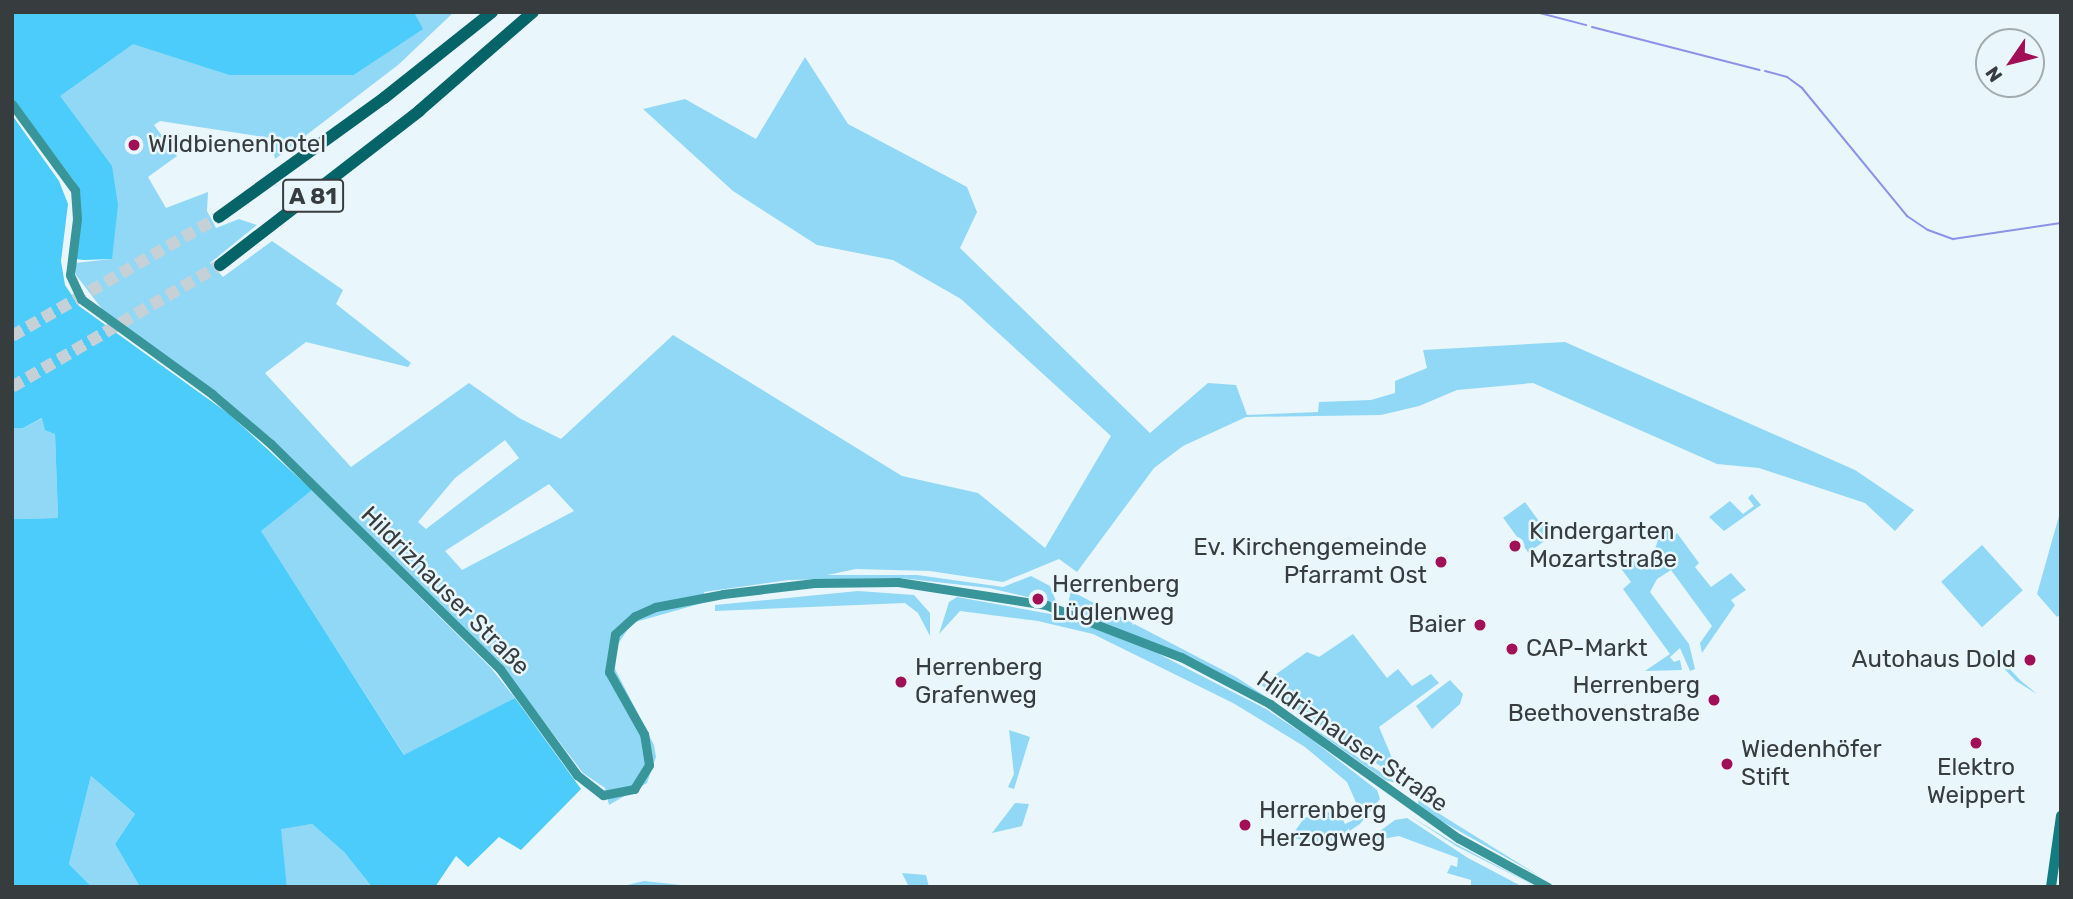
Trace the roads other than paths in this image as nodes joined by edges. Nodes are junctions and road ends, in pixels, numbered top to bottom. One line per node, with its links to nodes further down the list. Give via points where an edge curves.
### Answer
1 (492, 12): 4 (highway, A 81, via 384,98)
2 (533, 12): 5 (highway, A 81, via 435,98)
3 (12, 104): 7 (main road, Hildrizhauser Straße, via 75,190 77,219 70,275 81,299 212,394 271,444 500,670 577,775 603,794 634,789 649,765 644,734 609,671 615,634 635,616 723,594 814,583 898,582 1046,605 1181,657 1270,704 1458,838)
4 (219, 217)
5 (220, 265)
6 (2061, 816): 8 (main road)
7 (1548, 887)
8 (2051, 887)

